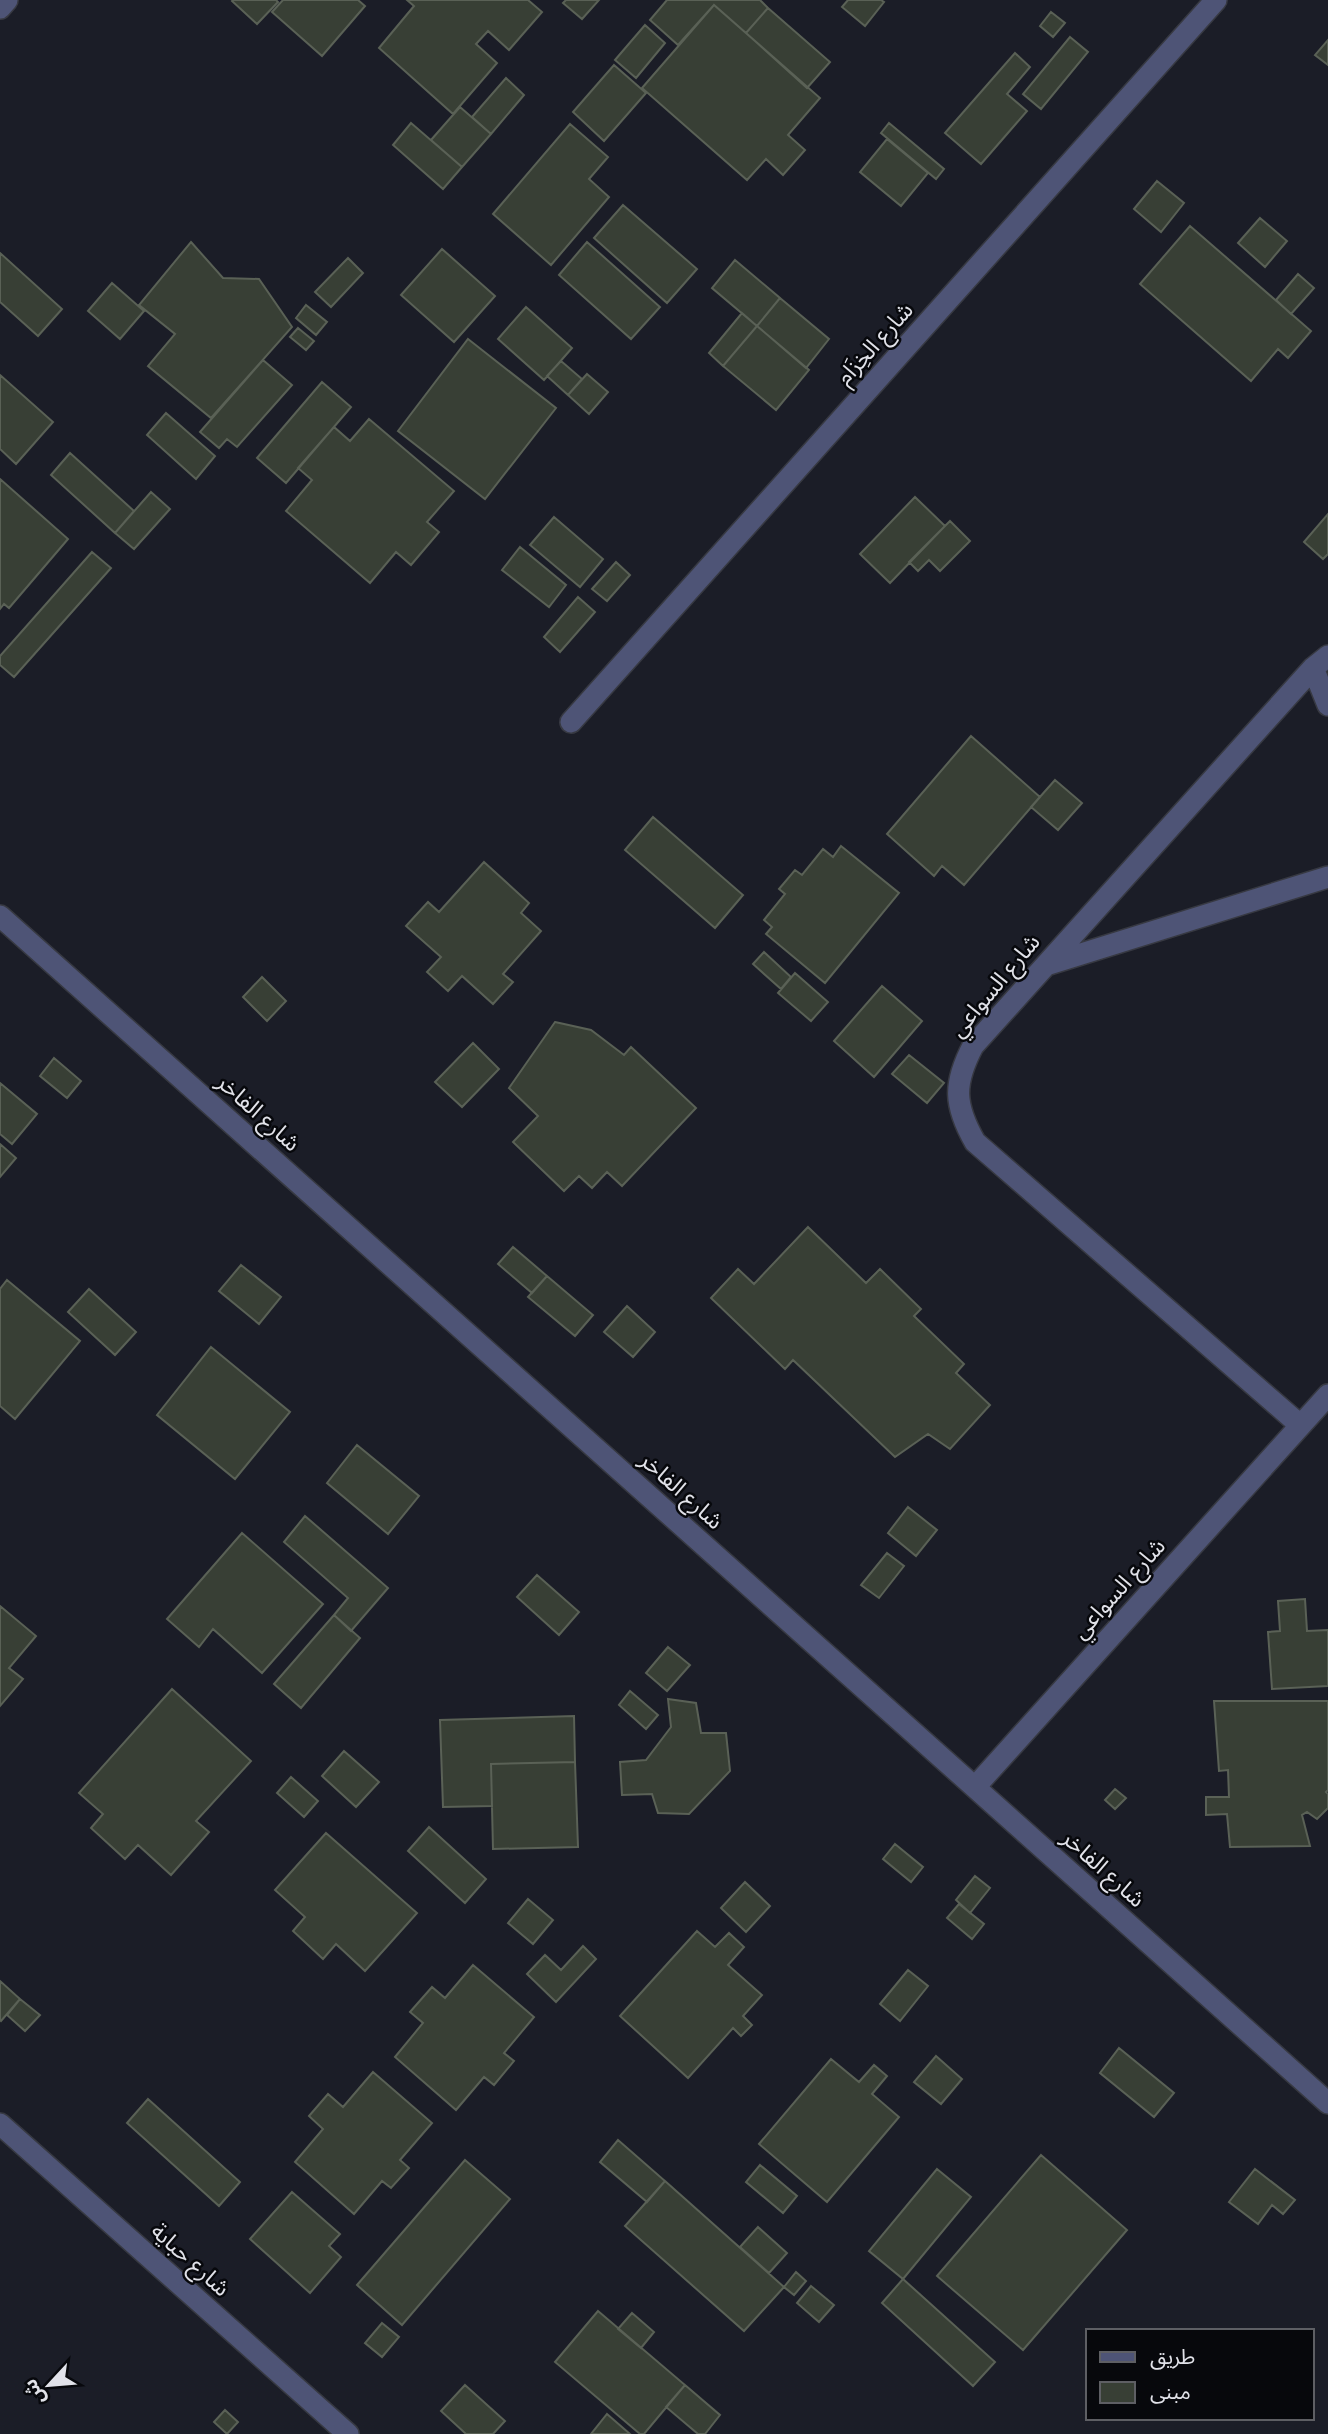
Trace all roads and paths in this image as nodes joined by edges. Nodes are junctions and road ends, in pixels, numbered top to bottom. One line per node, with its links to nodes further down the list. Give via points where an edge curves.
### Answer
1 (7, 0): 3 (street)
2 (1216, 0): 6 (street, شارع الخِزَام)
3 (0, 8)
4 (1320, 662): 5 (street); 9 (street, شارع السواعي)
5 (1328, 705)
6 (571, 722)
7 (1328, 877): 9 (street)
8 (0, 916): 12 (street, شارع الفاخر)
9 (1044, 966): 11 (street, شارع السواعي, via 973,1046 961,1069 962,1120 975,1142)
10 (1328, 1395): 11 (street, شارع السواعي)
11 (1300, 1425): 12 (street, شارع السواعي)
12 (975, 1787): 13 (street, شارع الفاخر)
13 (1328, 2103)
14 (0, 2124): 15 (street, شارع حباية)
15 (348, 2434)

